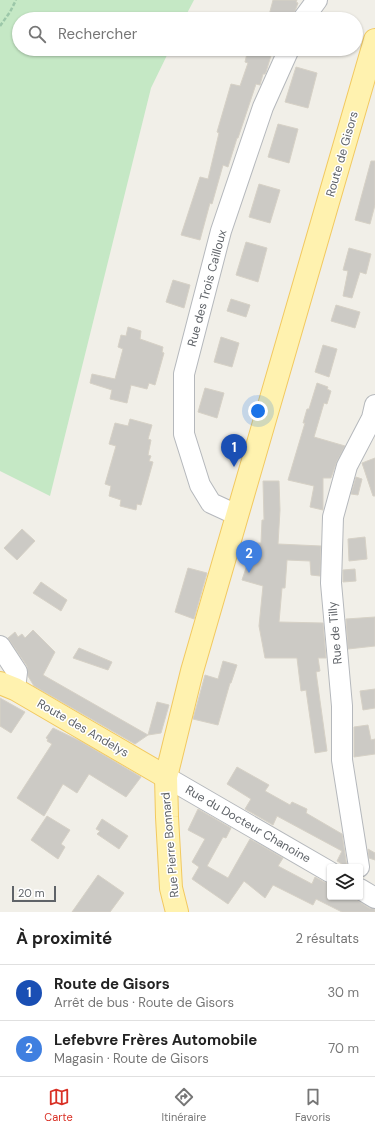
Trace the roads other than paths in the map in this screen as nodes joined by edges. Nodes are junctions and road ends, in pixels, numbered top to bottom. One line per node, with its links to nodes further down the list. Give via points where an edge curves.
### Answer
1 (317, 0): 2 (street)
2 (308, 12)
3 (375, 40): 6 (main road, Route de Gisors)
4 (285, 56): 6 (street, Rue des Trois Cailloux, via 262,107 221,231 184,374 184,434 200,485 211,503)
5 (374, 417): 10 (street, Rue de Tilly, via 347,466 333,516 331,576 342,706 342,760)
6 (237, 515): 9 (main road, Route de Gisors, via 192,671)
7 (0, 646): 8 (street, via 17,672)
8 (8, 686): 9 (main road, Route des Andelys)
9 (166, 777): 11 (street, Rue du Docteur Chanoine); 12 (main road, Rue Pierre Bonnard, via 171,888)
10 (359, 864)
11 (327, 870)
12 (177, 912)

